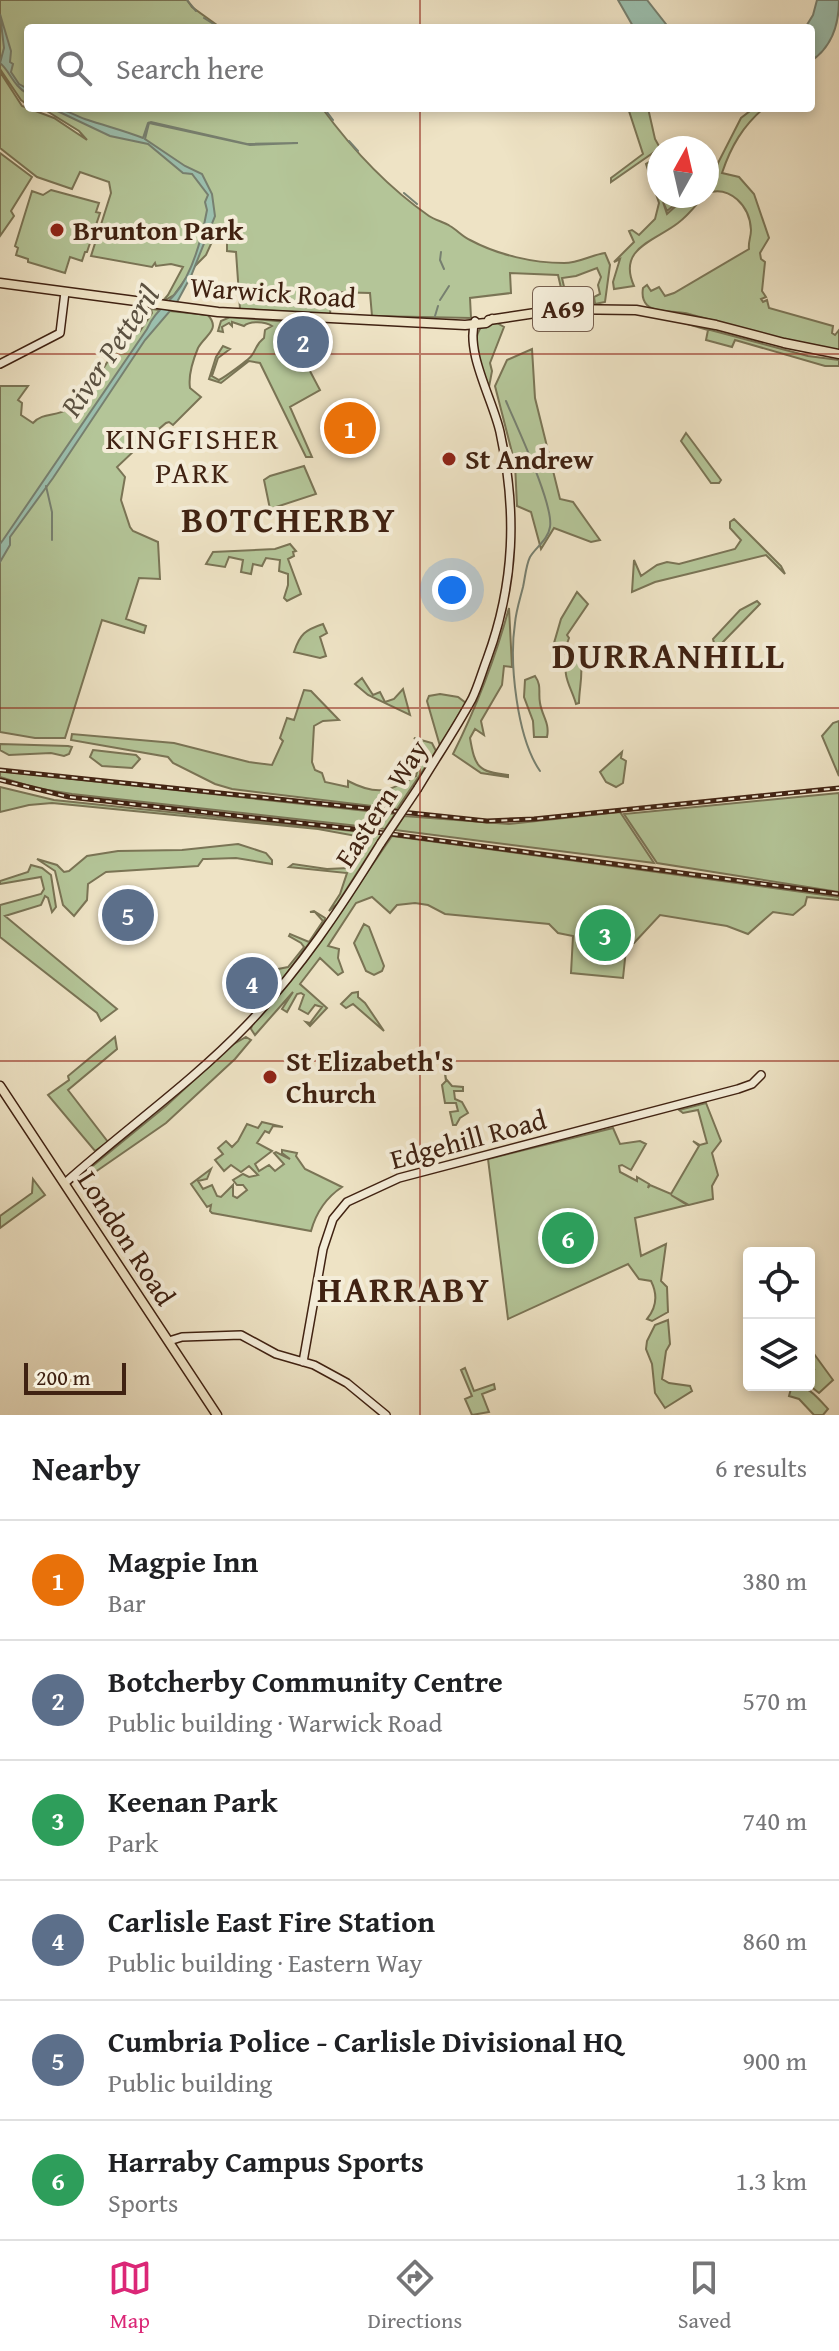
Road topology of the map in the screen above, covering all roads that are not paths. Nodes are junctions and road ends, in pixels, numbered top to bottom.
1 (0, 283) edge
2 (65, 292) junction
3 (473, 324) junction
4 (474, 344) junction
5 (839, 354) edge
6 (0, 364) edge
7 (761, 1075) dead end
8 (0, 1086) edge
9 (84, 1165) junction
10 (65, 1183) junction
11 (76, 1200) junction
12 (169, 1341) junction
13 (303, 1362) junction
14 (217, 1415) edge
15 (386, 1415) edge

1 - 2 main road, Warwick Road / A69
2 - 3 main road, Warwick Road / A69
2 - 6 street
3 - 4 street, Eastern Way
3 - 4 street, Eastern Way
3 - 5 main road, Warwick Road / A69
4 - 9 street, Eastern Way, bridge
7 - 13 street, Edgehill Road
8 - 10 main road, London Road
9 - 10 street, Eastern Way
9 - 11 street
10 - 11 main road, London Road
11 - 12 main road, London Road
12 - 13 street
12 - 14 main road, London Road
13 - 15 street

